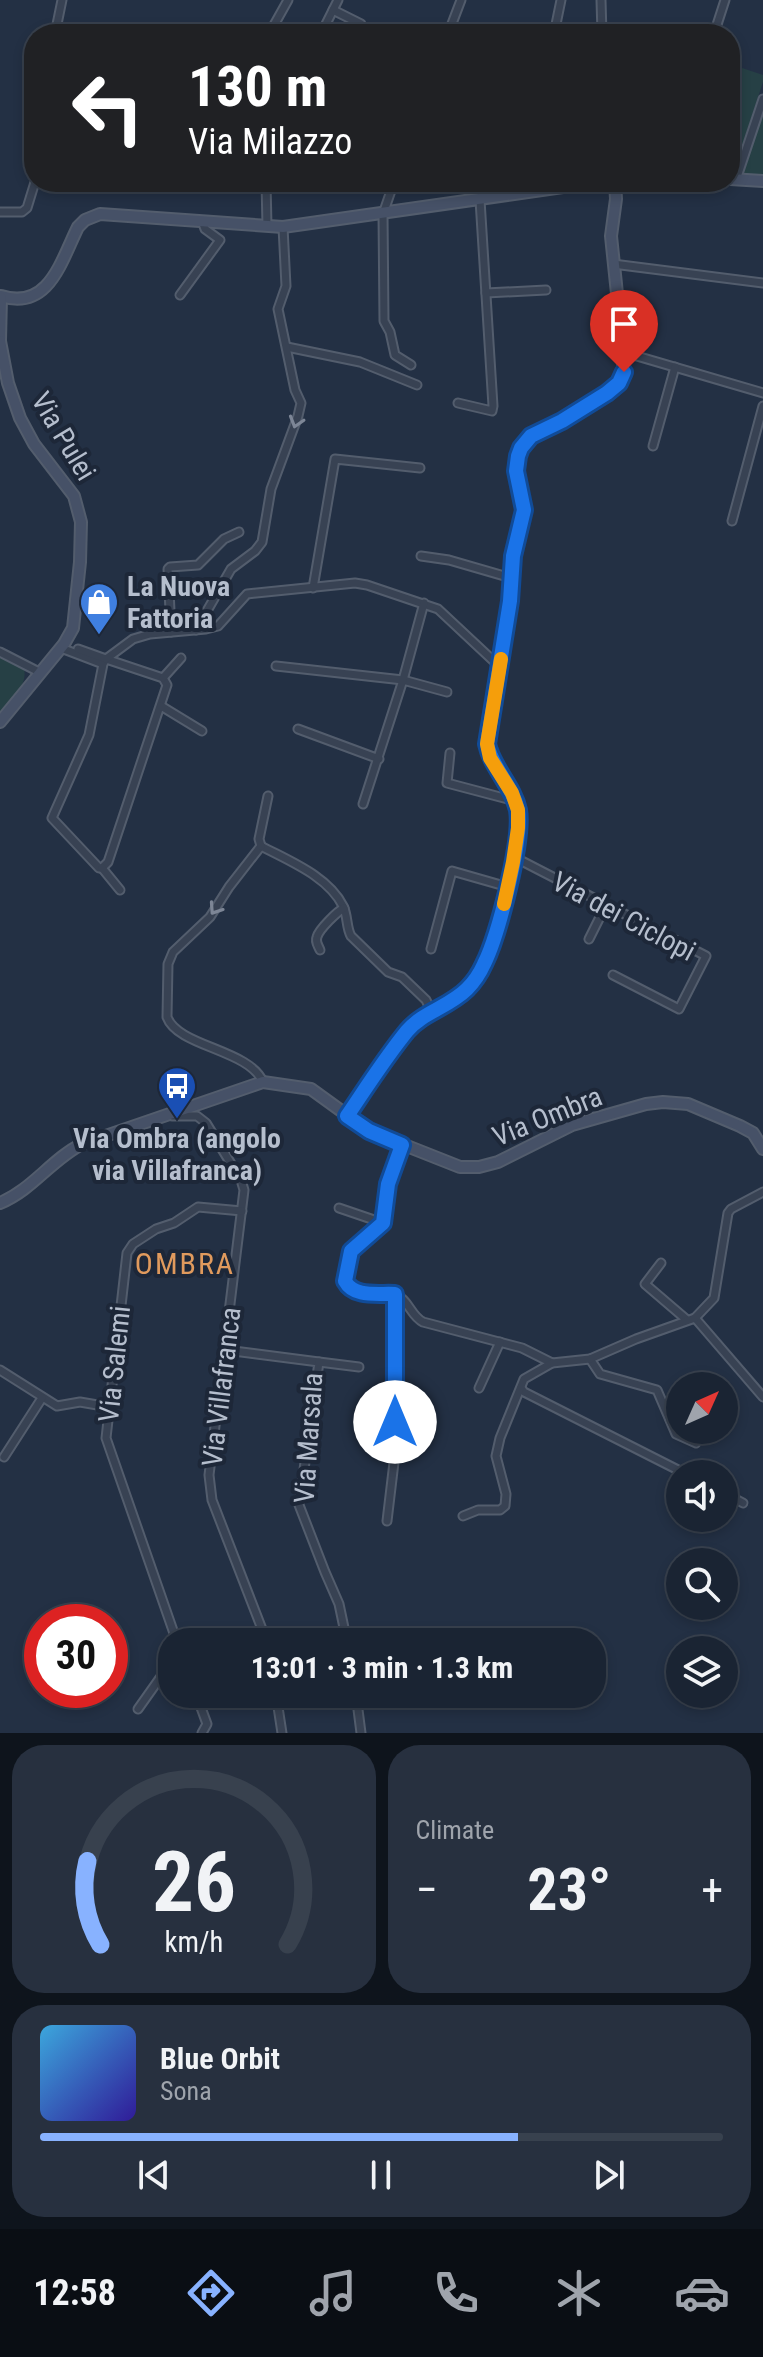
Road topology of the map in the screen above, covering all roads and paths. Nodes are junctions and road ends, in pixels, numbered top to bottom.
1 (62, 0) edge
2 (288, 0) edge
3 (338, 0) edge
4 (461, 0) edge
5 (561, 0) edge
6 (601, 0) edge
7 (725, 0) edge
8 (333, 10) junction
9 (57, 24) edge
10 (275, 24) edge
11 (326, 24) edge
12 (361, 24) dead end
13 (452, 24) edge
14 (556, 24) edge
15 (602, 24) edge
16 (717, 24) edge
17 (763, 99) edge
18 (740, 160) edge
19 (740, 179) edge
20 (763, 181) edge
21 (32, 192) edge
22 (266, 192) edge
23 (391, 192) edge
24 (532, 192) edge
25 (616, 192) edge
26 (519, 194) joint
27 (480, 200) junction
28 (0, 212) edge
29 (383, 214) junction
30 (202, 221) junction
31 (267, 226) junction
32 (283, 227) junction
33 (613, 264) junction
34 (763, 283) edge
35 (546, 290) dead end
36 (486, 293) junction
37 (180, 295) dead end
38 (1, 299) edge
39 (0, 341) edge
40 (287, 347) junction
41 (623, 352) junction
42 (411, 365) dead end
43 (675, 367) junction
44 (417, 385) dead end
45 (763, 393) edge
46 (458, 403) dead end
47 (763, 406) edge
48 (653, 446) dead end
49 (420, 468) dead end
50 (732, 521) dead end
51 (239, 532) dead end
52 (421, 556) dead end
53 (511, 578) junction
54 (313, 588) junction
55 (424, 603) junction
56 (196, 630) junction
57 (171, 632) junction
58 (63, 646) junction
59 (0, 652) edge
60 (181, 658) dead end
61 (104, 662) junction
62 (276, 666) dead end
63 (500, 667) junction
64 (41, 673) junction
65 (163, 678) junction
66 (403, 680) junction
67 (447, 692) dead end
68 (161, 706) junction
69 (0, 722) edge
70 (298, 729) dead end
71 (202, 731) dead end
72 (450, 753) dead end
73 (379, 759) junction
74 (268, 796) dead end
75 (515, 801) junction
76 (363, 804) dead end
77 (52, 818) junction
78 (48, 827) dead end
79 (261, 846) junction
80 (514, 857) junction
81 (102, 868) junction
82 (508, 887) junction
83 (120, 890) dead end
84 (606, 905) junction
85 (344, 908) junction
86 (589, 939) dead end
87 (431, 949) dead end
88 (320, 950) dead end
89 (613, 975) dead end
90 (431, 1011) junction
91 (263, 1082) junction
92 (171, 1113) junction
93 (347, 1116) junction
94 (402, 1145) junction
95 (763, 1149) edge
96 (763, 1192) edge
97 (0, 1203) edge
98 (339, 1208) dead end
99 (242, 1211) junction
100 (383, 1223) junction
101 (661, 1263) dead end
102 (395, 1294) junction
103 (691, 1319) junction
104 (500, 1342) junction
105 (226, 1350) junction
106 (590, 1359) junction
107 (319, 1362) junction
108 (552, 1363) junction
109 (359, 1367) dead end
110 (0, 1370) edge
111 (479, 1388) dead end
112 (521, 1388) junction
113 (763, 1397) edge
114 (42, 1398) junction
115 (109, 1407) junction
116 (666, 1411) edge
117 (4, 1457) dead end
118 (666, 1464) edge
119 (738, 1500) edge
120 (743, 1503) dead end
121 (463, 1516) dead end
122 (387, 1521) dead end
123 (172, 1628) edge
124 (262, 1628) edge
125 (344, 1628) edge
126 (158, 1681) edge
127 (201, 1708) edge
128 (278, 1708) edge
129 (358, 1708) edge
130 (138, 1709) dead end
131 (202, 1733) edge
132 (282, 1733) edge
133 (361, 1733) edge

1 - 9 street
2 - 10 street
3 - 8 street
4 - 13 street
5 - 14 street
6 - 15 street
7 - 16 street
8 - 11 street
8 - 12 street
17 - 18 street
19 - 20 street
21 - 28 street
22 - 31 street
23 - 29 street
24 - 26 street
25 - 33 street
26 - 27 street
27 - 29 street
27 - 36 street
29 - 32 street
29 - 42 street
30 - 31 street
30 - 37 street
30 - 38 street
31 - 32 street
32 - 40 street
33 - 34 street
33 - 41 street
35 - 36 street
36 - 46 street
38 - 39 street, Via Pulei
39 - 58 street, Via Pulei
40 - 44 street
40 -> 56 street
41 - 43 street
41 - 53 street
43 - 45 street
43 - 48 street
47 - 50 street
49 - 54 street
51 - 57 street
52 - 53 street
53 - 63 street
54 - 55 street
54 - 56 street
55 - 63 street
55 - 66 street
56 - 57 street
57 - 61 street
58 - 61 street
58 - 64 street, Via Pulei
59 - 64 street
60 - 65 street
61 - 65 street
61 - 77 street
62 - 66 street
63 - 75 street
64 - 69 street, Via Pulei
65 - 68 street
66 - 67 street
66 - 73 street
68 - 71 street
68 - 81 street
70 - 73 street
72 - 75 street
73 - 76 street
74 - 79 street
75 - 80 street
77 - 78 street
77 - 81 street
79 - 85 street
79 -> 91 street
80 - 82 street
80 - 84 street, Via dei Ciclopi
81 - 83 street
82 - 87 street
82 - 90 street
84 - 86 street
84 - 89 street, Via dei Ciclopi
85 - 88 street
85 - 90 street
90 - 93 street
91 - 92 street, Via Ombra
91 - 93 street, Via Ombra
92 - 97 street, Via Ombra
92 - 99 street, Via Villafranca
93 - 94 street, Via Ombra
94 - 95 street, Via Ombra
94 - 100 street
96 - 103 street
98 - 100 street
99 - 105 street, Via Villafranca
99 - 115 street, Via Salemi
100 - 102 street
101 - 103 street
102 - 104 street
102 - 122 street
103 - 106 street
103 - 113 street
104 - 108 street
104 - 111 street
105 - 107 street, Via Marsala
105 - 124 street, Via Villafranca
106 - 108 street
106 - 116 street
107 - 109 street
107 - 125 street, Via Marsala
108 - 112 street
110 - 114 street
112 - 118 street
112 - 121 street
114 - 115 street
114 - 117 street
115 - 123 street, Via Salemi
119 - 120 street
126 - 130 street
127 - 131 street
128 - 132 street
129 - 133 street

